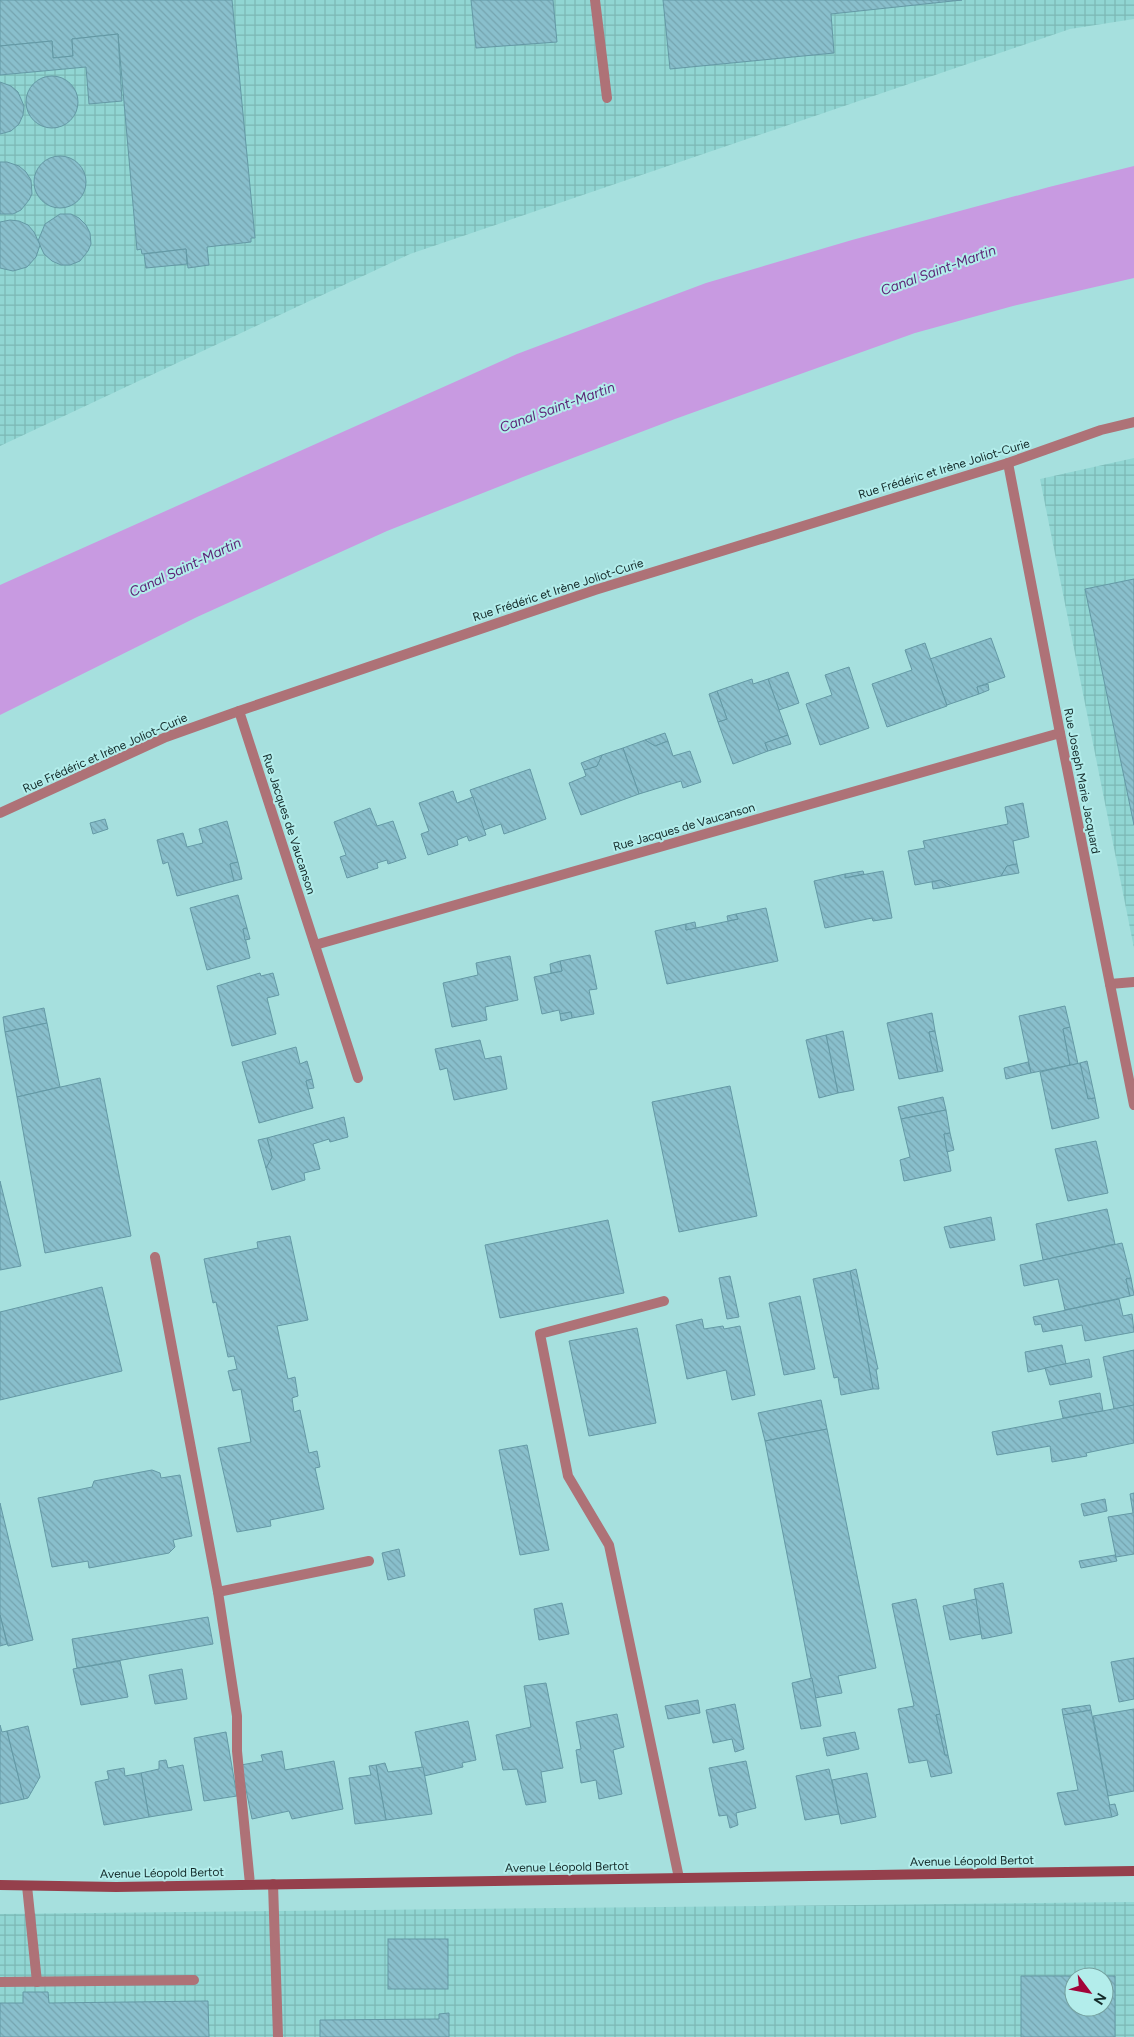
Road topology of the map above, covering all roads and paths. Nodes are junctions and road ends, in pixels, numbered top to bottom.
1 (595, 0) edge
2 (607, 98) dead end
3 (1134, 422) edge
4 (1008, 463) junction
5 (239, 710) junction
6 (1060, 733) junction
7 (0, 813) edge
8 (315, 945) junction
9 (1134, 982) edge
10 (1110, 984) junction
11 (358, 1078) dead end
12 (1134, 1105) edge
13 (155, 1257) dead end
14 (664, 1301) dead end
15 (370, 1561) dead end
16 (218, 1592) junction
17 (1134, 1871) edge
18 (679, 1878) junction
19 (250, 1884) junction
20 (273, 1884) junction
21 (0, 1885) edge
22 (27, 1886) junction
23 (194, 1980) dead end
24 (0, 1982) edge
25 (38, 1982) junction
26 (278, 2037) edge

1 - 2 street
3 - 4 street, Rue Frédéric et Irène Joliot-Curie
4 - 5 street, Rue Frédéric et Irène Joliot-Curie
4 - 6 street, Rue Joseph Marie Jacquard
5 - 7 street, Rue Frédéric et Irène Joliot-Curie
5 - 8 street, Rue Jacques de Vaucanson
6 - 8 street, Rue Jacques de Vaucanson
6 - 10 street, Rue Joseph Marie Jacquard
8 - 11 street, Rue Jacques de Vaucanson
9 - 10 street
10 - 12 street, Rue Joseph Marie Jacquard
13 - 16 street
14 - 18 street
15 - 16 street
16 - 19 street
17 - 18 street, Avenue Léopold Bertot
18 - 20 street, Avenue Léopold Bertot
19 - 20 street, Avenue Léopold Bertot
19 - 22 street, Avenue Léopold Bertot
20 - 26 street
21 - 22 street, Avenue Léopold Bertot
22 - 25 street
23 - 25 street
24 - 25 street

